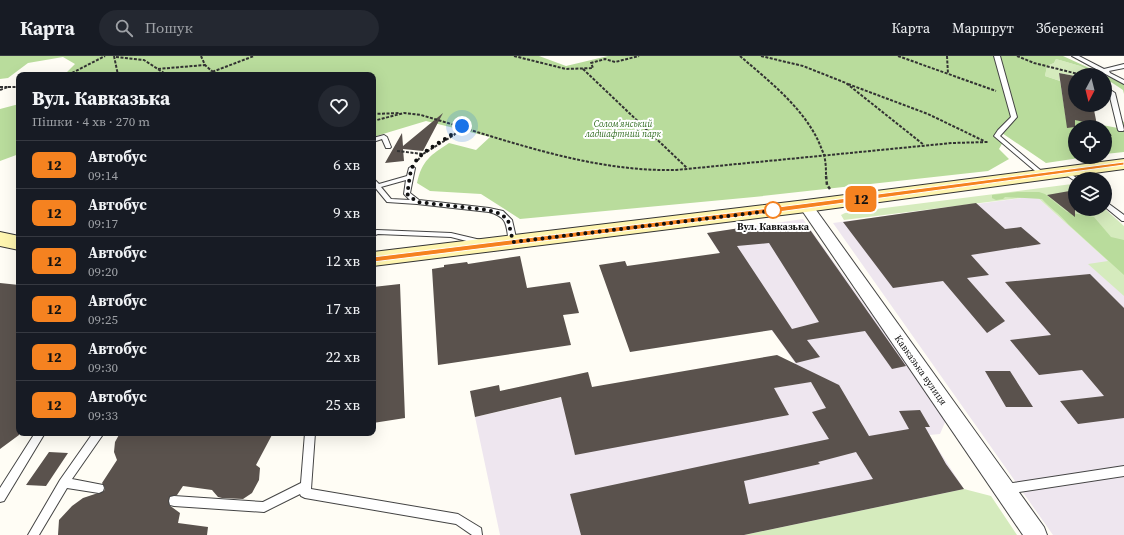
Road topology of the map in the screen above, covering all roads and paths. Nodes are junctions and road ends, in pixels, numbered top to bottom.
1 (105, 56) edge
2 (201, 56) edge
3 (254, 56) edge
4 (514, 56) edge
5 (639, 56) edge
6 (740, 56) edge
7 (761, 56) edge
8 (898, 56) edge
9 (947, 56) edge
10 (997, 56) edge
11 (1017, 56) edge
12 (1075, 56) edge
13 (115, 57) edge
14 (205, 65) junction
15 (1124, 66) edge
16 (1098, 68) edge
17 (1112, 68) edge
18 (158, 69) junction
19 (583, 69) junction
20 (74, 72) edge
21 (118, 72) edge
22 (162, 72) edge
23 (213, 72) joint
24 (1068, 72) edge
25 (948, 74) junction
26 (1112, 75) edge
27 (1124, 82) edge
28 (846, 83) junction
29 (16, 87) edge
30 (0, 89) edge
31 (1112, 93) dead end
32 (1008, 95) junction
33 (404, 113) junction
34 (376, 114) edge
35 (1117, 115) junction
36 (1124, 119) edge
37 (376, 120) edge
38 (462, 126) junction
39 (1121, 130) dead end
40 (376, 139) edge
41 (985, 142) junction
42 (1003, 142) junction
43 (924, 145) junction
44 (388, 146) joint
45 (423, 154) junction
46 (824, 154) junction
47 (1124, 164) edge
48 (412, 168) joint
49 (687, 168) junction
50 (1088, 172) edge
51 (1042, 175) junction
52 (1068, 176) edge
53 (410, 177) junction
54 (376, 184) edge
55 (376, 185) edge
56 (831, 190) dead end
57 (417, 202) junction
58 (806, 206) junction
59 (1112, 209) edge
60 (1124, 219) edge
61 (376, 232) edge
62 (0, 239) edge
63 (16, 242) edge
64 (513, 242) junction
65 (490, 245) junction
66 (376, 259) edge
67 (38, 436) edge
68 (97, 436) edge
69 (310, 436) edge
70 (1124, 471) edge
71 (11, 479) junction
72 (0, 480) edge
73 (64, 483) junction
74 (306, 486) junction
75 (99, 488) dead end
76 (1004, 489) junction
77 (0, 497) edge
78 (174, 501) dead end
79 (33, 535) edge
80 (477, 535) edge
81 (1036, 535) edge

1 - 20 path
2 - 14 path
3 - 23 path
4 - 19 path
5 - 19 path
6 - 46 path
7 - 28 path
8 - 25 path
9 - 25 path
10 - 32 lane
11 - 24 path
12 - 16 lane
13 - 18 path
13 - 21 path
14 - 18 path
14 - 23 path
15 - 17 lane
18 - 22 path
19 - 49 path
25 - 32 path
26 - 27 lane
28 - 41 path
28 - 43 path
29 - 30 path
31 - 35 lane
32 - 42 lane
33 - 34 path
33 - 37 path
33 - 38 path
35 - 36 lane
35 - 39 lane
38 - 45 path
38 - 49 path
40 - 44 lane
41 - 42 path
41 - 43 path
42 - 51 lane
43 - 46 path
44 - 45 path
45 - 48 path
46 - 49 path
46 - 56 path
47 - 50 street
48 - 53 lane
51 - 52 street
51 - 58 street
53 - 54 lane
53 - 57 lane
55 - 57 lane
57 - 64 lane
58 - 64 street
58 - 76 street, Кавказька вулиця
59 - 60 lane
61 - 65 lane
62 - 63 street
64 - 65 street
65 - 66 street
67 - 71 lane
68 - 73 lane
69 - 74 lane
70 - 76 lane
71 - 72 lane
71 - 77 lane
73 - 75 lane
73 - 79 lane
74 - 78 lane
74 - 80 lane
76 - 81 street, Кавказька вулиця

